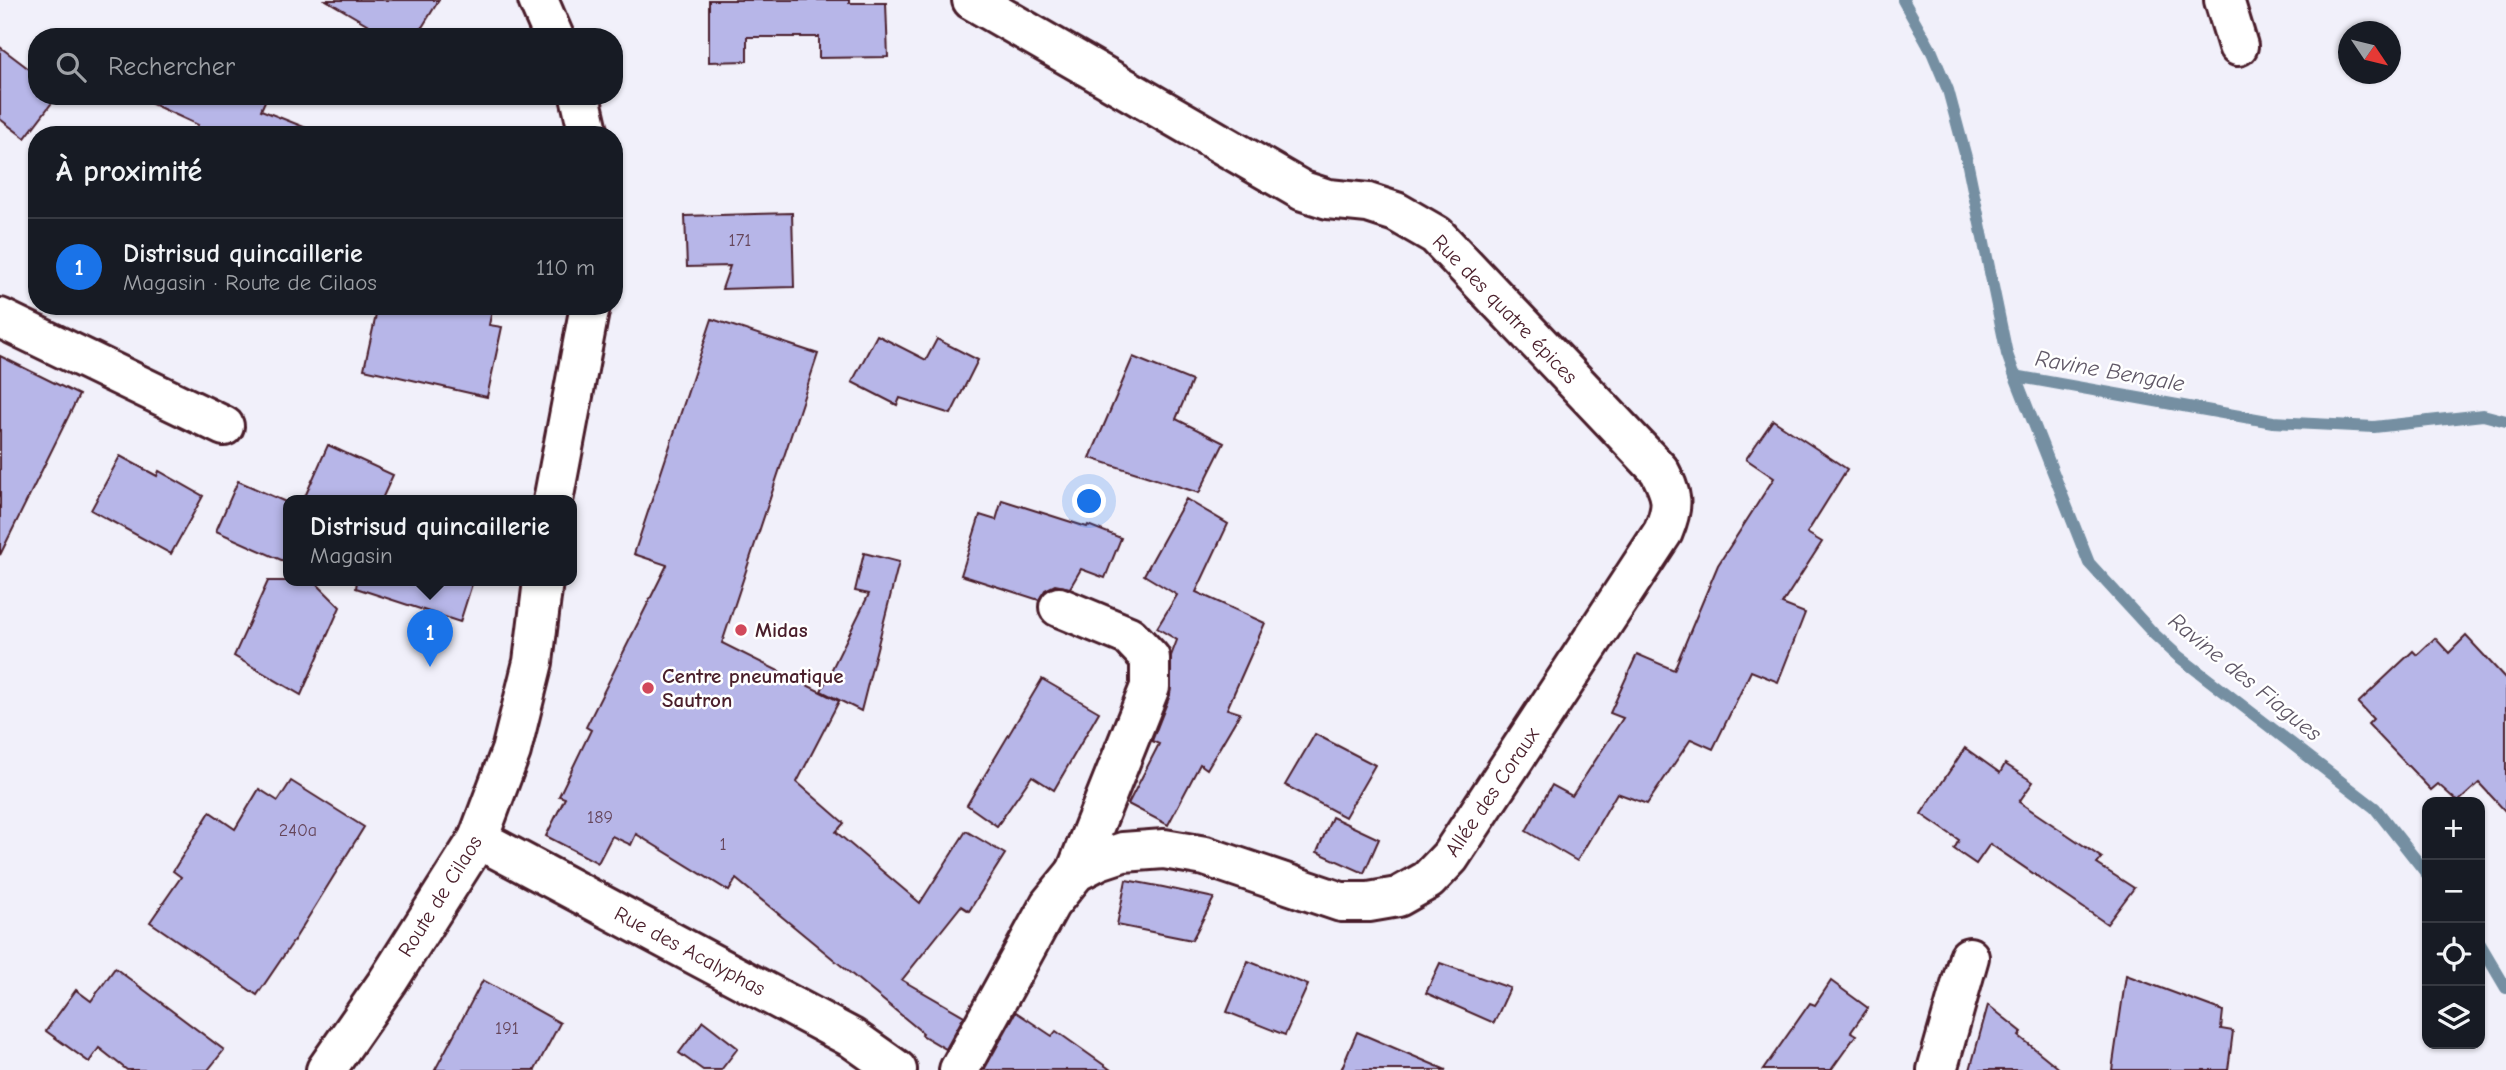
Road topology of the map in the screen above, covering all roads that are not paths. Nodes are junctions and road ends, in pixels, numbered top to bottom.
1 (538, 0) edge
2 (972, 0) edge
3 (2224, 0) edge
4 (550, 28) edge
5 (2238, 46) dead end
6 (582, 105) edge
7 (587, 126) edge
8 (588, 315) edge
9 (0, 318) edge
10 (224, 426) dead end
11 (554, 495) edge
12 (1663, 532) joint
13 (542, 586) edge
14 (1059, 607) dead end
15 (478, 839) junction
16 (1076, 872) junction
17 (1969, 957) dead end
18 (326, 1070) edge
19 (897, 1070) edge
20 (959, 1070) edge
21 (1937, 1070) edge

1 - 4 street
2 - 12 street, Rue des quatre épices
3 - 5 street
6 - 7 street
8 - 11 street
9 - 10 street
12 - 16 street, Allée des Coraux
13 - 15 street, Route de Cilaos
14 - 16 street, Allée des Coraux
15 - 18 street, Route de Cilaos
15 - 19 street, Rue des Acalyphas
16 - 20 street, Allée des Coraux
17 - 21 street

